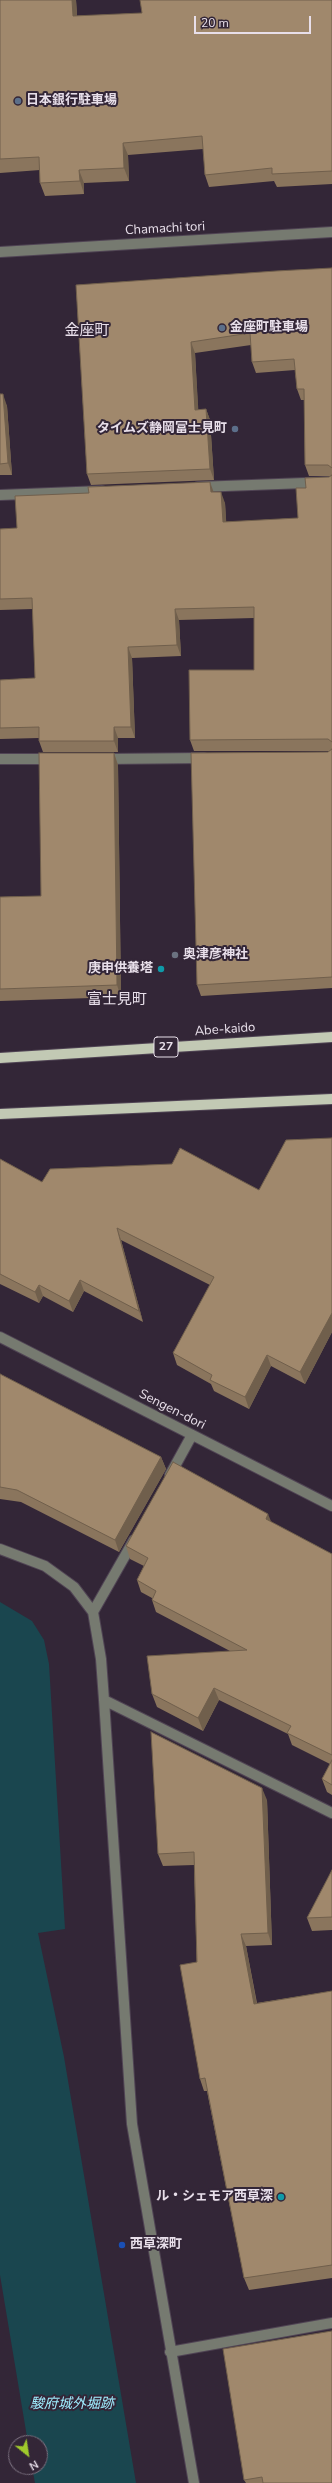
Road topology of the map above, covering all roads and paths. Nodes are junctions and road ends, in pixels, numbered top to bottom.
1 (332, 232) edge
2 (0, 252) edge
3 (332, 482) edge
4 (190, 487) edge
5 (111, 491) edge
6 (0, 495) edge
7 (213, 758) edge
8 (0, 759) edge
9 (63, 759) edge
10 (95, 759) edge
11 (332, 1037) edge
12 (0, 1058) edge
13 (332, 1098) edge
14 (0, 1114) edge
15 (0, 1337) edge
16 (192, 1435) junction
17 (165, 1482) edge
18 (332, 1506) edge
19 (139, 1530) edge
20 (0, 1549) edge
21 (93, 1612) junction
22 (104, 1700) junction
23 (332, 1813) edge
24 (332, 2323) edge
25 (170, 2352) junction
26 (194, 2483) edge

1 - 2 street, Chamachi tori
3 - 4 street
5 - 6 street
7 - 10 street
8 - 9 street
11 - 12 main road, Abe-kaido / 27
13 - 14 main road
15 - 16 street, Sengen-dori
16 - 17 street
16 - 18 street, Sengen-dori
19 - 21 street
20 - 21 street
21 - 22 street
22 - 23 street
22 - 25 street
24 - 25 street
25 - 26 street

